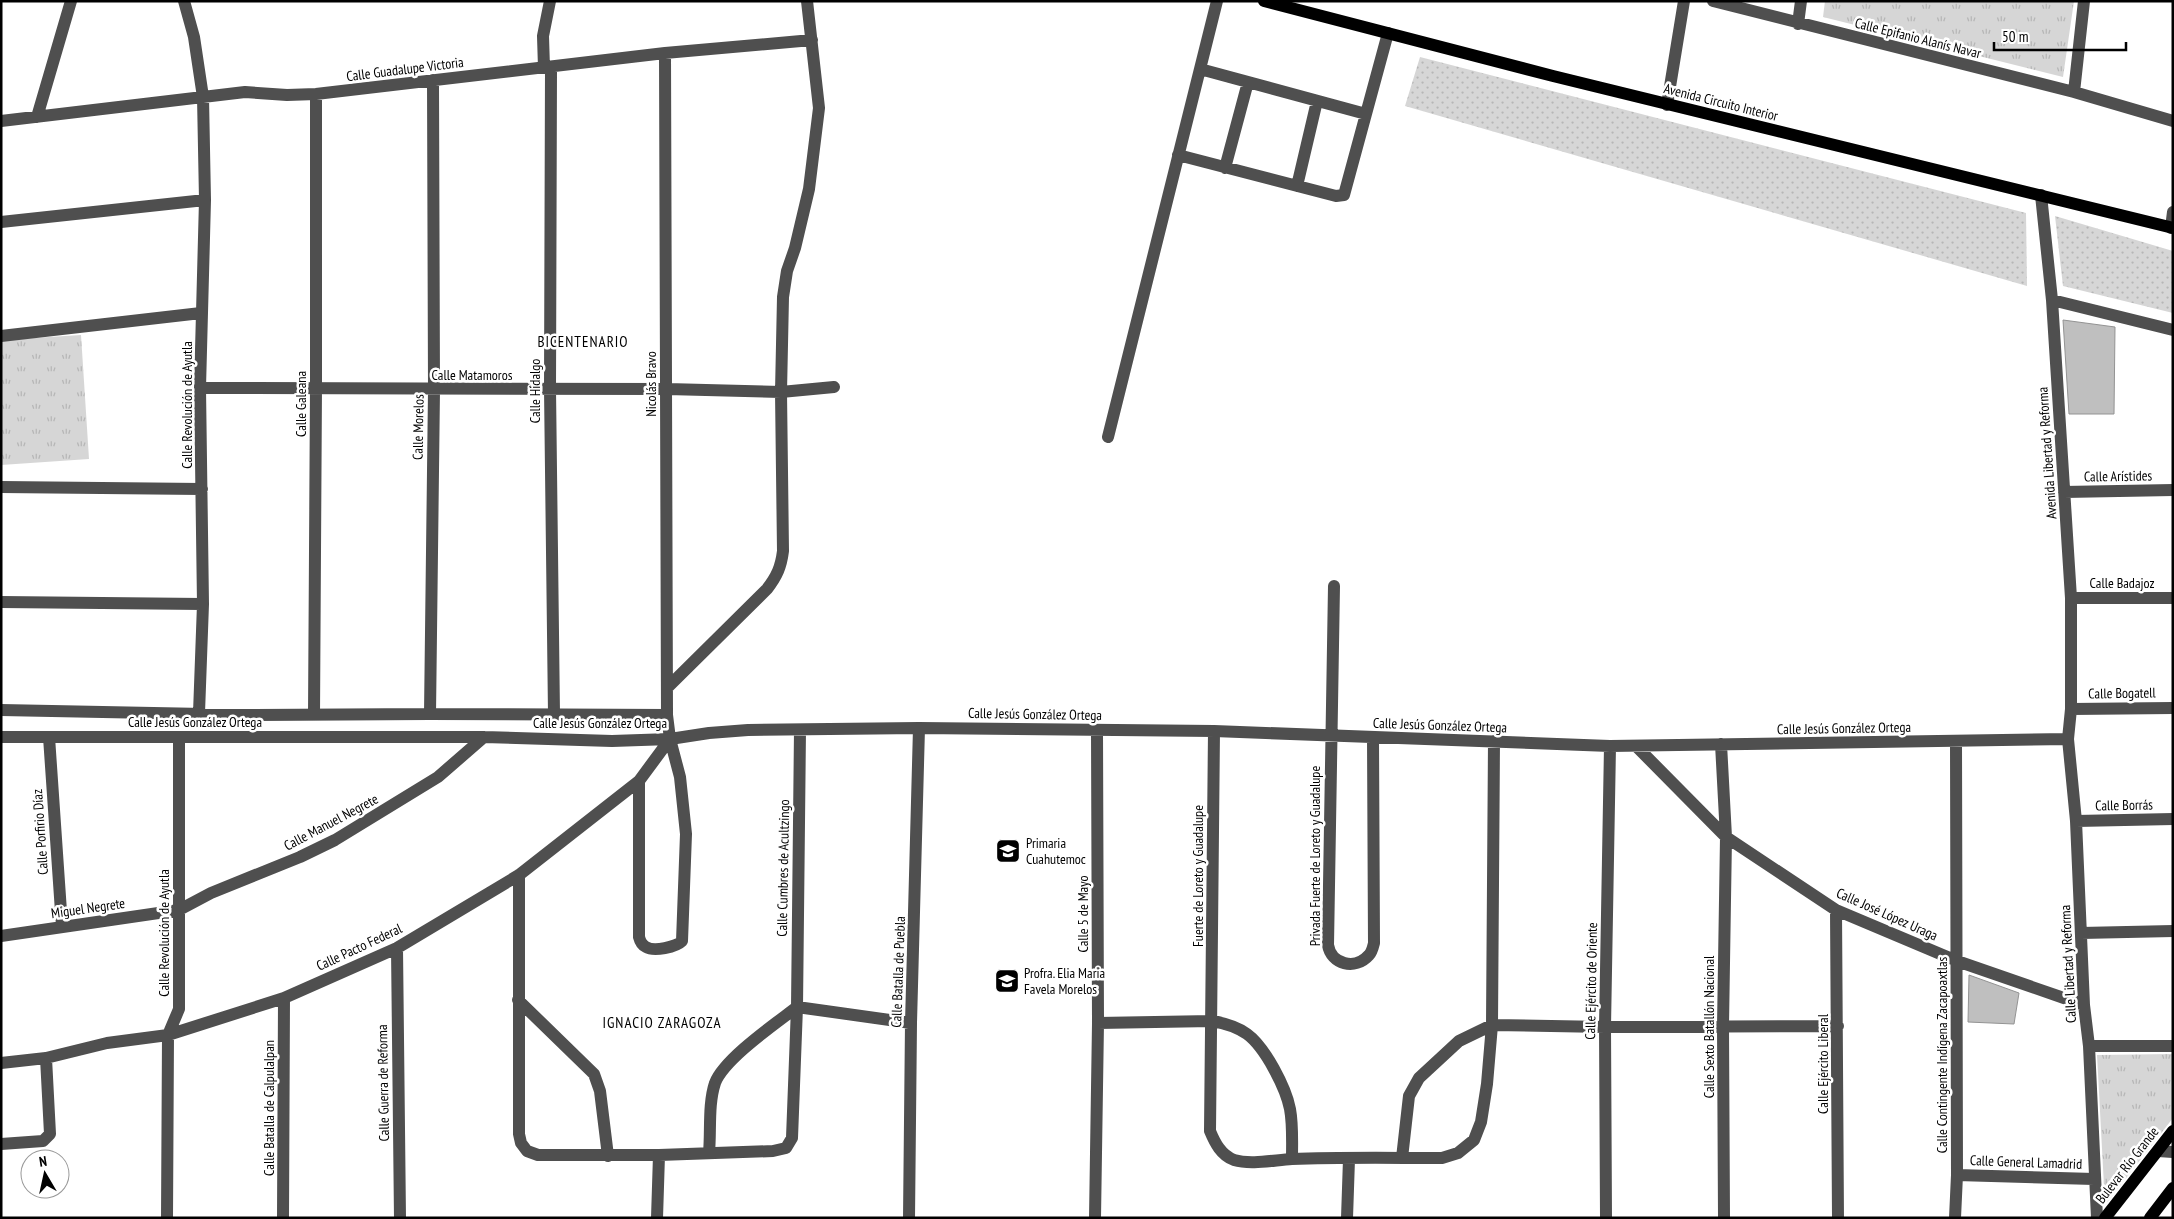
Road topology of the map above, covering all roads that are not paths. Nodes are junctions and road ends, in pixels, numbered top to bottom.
1 (71, 1) edge
2 (184, 1) edge
3 (550, 1) edge
4 (807, 1) edge
5 (1217, 1) edge
6 (1264, 1) edge
7 (1684, 1) edge
8 (1712, 1) edge
9 (1801, 1) edge
10 (2084, 1) edge
11 (1286, 4) edge
12 (1798, 24) junction
13 (1388, 33) junction
14 (812, 40) junction
15 (665, 53) junction
16 (547, 68) junction
17 (1200, 69) junction
18 (433, 80) junction
19 (1248, 82) junction
20 (2074, 92) junction
21 (316, 94) junction
22 (203, 97) junction
23 (1317, 101) junction
24 (1667, 105) junction
25 (1366, 114) junction
26 (37, 117) junction
27 (1, 121) edge
28 (2173, 121) edge
29 (1178, 155) junction
30 (1225, 168) junction
31 (1296, 186) junction
32 (2041, 195) junction
33 (205, 200) junction
34 (2173, 212) edge
35 (1, 222) edge
36 (2172, 228) edge
37 (2052, 300) junction
38 (201, 313) junction
39 (2173, 330) edge
40 (1, 336) edge
41 (316, 387) junction
42 (834, 387) dead end
43 (200, 388) junction
44 (666, 389) junction
45 (434, 390) junction
46 (550, 390) junction
47 (781, 392) junction
48 (1108, 437) dead end
49 (1, 487) edge
50 (202, 489) junction
51 (2173, 490) edge
52 (2064, 492) junction
53 (1334, 586) dead end
54 (2070, 598) junction
55 (2173, 598) edge
56 (1, 602) edge
57 (203, 604) junction
58 (668, 686) junction
59 (2173, 708) edge
60 (2071, 709) junction
61 (1, 710) edge
62 (199, 713) junction
63 (430, 714) junction
64 (554, 714) junction
65 (314, 715) junction
66 (667, 715) junction
67 (919, 728) junction
68 (800, 730) junction
69 (1097, 730) junction
70 (1214, 731) junction
71 (1332, 735) junction
72 (179, 736) junction
73 (1, 737) edge
74 (49, 737) junction
75 (484, 737) junction
76 (1373, 738) junction
77 (2068, 738) junction
78 (670, 739) junction
79 (1494, 741) junction
80 (1956, 741) junction
81 (1721, 744) junction
82 (1610, 746) junction
83 (1636, 746) junction
84 (639, 781) junction
85 (2173, 819) edge
86 (2076, 821) junction
87 (1726, 837) junction
88 (519, 875) junction
89 (179, 910) junction
90 (1836, 910) junction
91 (62, 926) junction
92 (2173, 931) edge
93 (2081, 933) junction
94 (1, 936) edge
95 (396, 948) junction
96 (1957, 961) junction
97 (284, 998) junction
98 (518, 1000) junction
99 (2084, 1005) junction
100 (797, 1007) junction
101 (1212, 1021) junction
102 (911, 1023) junction
103 (1098, 1023) junction
104 (1492, 1025) junction
105 (1723, 1026) junction
106 (1838, 1026) junction
107 (1606, 1027) junction
108 (168, 1035) junction
109 (2089, 1046) junction
110 (2173, 1046) edge
111 (46, 1058) junction
112 (1, 1063) edge
113 (2173, 1131) edge
114 (1, 1144) edge
115 (2158, 1151) junction
116 (2173, 1152) edge
117 (709, 1153) junction
118 (659, 1155) junction
119 (608, 1156) junction
120 (1402, 1158) junction
121 (1292, 1159) junction
122 (1349, 1159) junction
123 (1957, 1175) junction
124 (2094, 1179) junction
125 (2173, 1188) edge
126 (167, 1218) edge
127 (283, 1218) edge
128 (400, 1218) edge
129 (657, 1218) edge
130 (909, 1218) edge
131 (1095, 1218) edge
132 (1347, 1218) edge
133 (1606, 1218) edge
134 (1724, 1218) edge
135 (1838, 1218) edge
136 (1955, 1218) edge
137 (2097, 1218) edge
138 (2105, 1218) edge
139 (2150, 1218) edge

1 - 26 street
2 - 22 street, Calle Revolución de Ayutla
3 - 16 street, Calle Hidalgo
4 - 14 street
5 - 17 street
6 - 11 main road, Avenida Circuito Interior
7 - 24 street
8 - 12 street, Calle Epifanio Alanís Navar
9 - 12 street
10 - 20 street
11 - 13 main road, Avenida Circuito Interior
12 - 20 street, Calle Epifanio Alanís Navar
13 - 24 main road, Avenida Circuito Interior
13 - 25 street
14 - 15 street, Calle Guadalupe Victoria
14 - 47 street
15 - 16 street, Calle Guadalupe Victoria
15 - 44 street, Nicolás Bravo
16 - 18 street, Calle Guadalupe Victoria
16 - 46 street, Calle Hidalgo
17 - 19 street
17 - 29 street
18 - 21 street, Calle Guadalupe Victoria
18 - 45 street, Calle Morelos
19 - 23 street
19 - 30 street
20 - 28 street, Calle Epifanio Alanís Navar
21 - 22 street, Calle Guadalupe Victoria
21 - 41 street, Calle Galeana
22 - 26 street, Calle Guadalupe Victoria
22 - 33 street, Calle Revolución de Ayutla
23 - 25 street
23 - 31 street
24 - 32 main road, Avenida Circuito Interior
25 - 31 street
26 - 27 street, Calle Guadalupe Victoria
29 - 30 street
29 - 48 street
30 - 31 street
32 - 36 main road, Avenida Circuito Interior
32 - 37 street, Avenida Libertad y Reforma
33 - 35 street
33 - 38 street, Calle Revolución de Ayutla
34 - 36 street
37 - 39 street
37 - 52 street, Avenida Libertad y Reforma
38 - 40 street
38 - 43 street, Calle Revolución de Ayutla
41 - 43 street, Calle Matamoros
41 - 45 street, Calle Matamoros
41 - 65 street, Calle Galeana
42 - 47 street, Calle Matamoros
43 - 50 street, Calle Revolución de Ayutla
44 - 46 street, Calle Matamoros
44 - 47 street, Calle Matamoros
44 - 58 street, Nicolás Bravo
45 - 46 street, Calle Matamoros
45 - 63 street, Calle Morelos
46 - 64 street, Calle Hidalgo
47 - 58 street
49 - 50 street
50 - 57 street, Calle Revolución de Ayutla
51 - 52 street, Calle Arístides
52 - 54 street, Avenida Libertad y Reforma
53 - 71 street, Privada Fuerte de Loreto y Guadalupe
54 - 55 street, Calle Badajoz
54 - 60 street, Avenida Libertad y Reforma
56 - 57 street
57 - 62 street, Calle Revolución de Ayutla
58 - 66 street, Nicolás Bravo
59 - 60 street, Calle Bogatell
60 - 77 street, Calle Libertad y Reforma
61 - 62 street, Calle Jesús González Ortega
62 - 65 street, Calle Jesús González Ortega
63 - 64 street, Calle Jesús González Ortega
63 - 65 street, Calle Jesús González Ortega
64 - 66 street, Calle Jesús González Ortega
66 - 78 street, Nicolás Bravo
67 - 68 street, Calle Jesús González Ortega
67 - 69 street, Calle Jesús González Ortega
67 - 102 street, Calle Batalla de Puebla
68 - 78 street, Calle Jesús González Ortega
68 - 100 street, Calle Cumbres de Acultzingo
69 - 70 street, Calle Jesús González Ortega
69 - 103 street, Calle 5 de Mayo
70 - 71 street, Calle Jesús González Ortega
70 - 101 street, Fuerte de Loreto y Guadalupe
71 - 76 street, Calle Jesús González Ortega
71 - 76 street, Privada Fuerte de Loreto y Guadalupe
72 - 74 street, Calle Jesús González Ortega
72 - 75 street, Calle Jesús González Ortega
72 - 89 street, Calle Revolución de Ayutla
73 - 74 street, Calle Jesús González Ortega
74 - 91 street, Calle Porfirio Díaz
75 - 78 street, Calle Jesús González Ortega
75 - 89 street, Calle Manuel Negrete
76 - 79 street, Calle Jesús González Ortega
77 - 80 street, Calle Jesús González Ortega
77 - 86 street, Calle Libertad y Reforma
78 - 84 street, Calle Pacto Federal
78 - 84 street, Nicolás Bravo
79 - 82 street, Calle Jesús González Ortega
79 - 104 street, Fuerte de Loreto y Guadalupe
80 - 81 street, Calle Jesús González Ortega
80 - 96 street, Calle Contingente Indígena Zacapoaxtlas
81 - 83 street, Calle Jesús González Ortega
81 - 87 street, Calle Sexto Batallón Nacional
82 - 83 street, Calle Jesús González Ortega
82 - 107 street, Calle Ejército de Oriente
83 - 87 street, Calle José López Uraga
84 - 88 street, Calle Pacto Federal
85 - 86 street, Calle Borrás
86 - 93 street, Calle Libertad y Reforma
87 - 90 street, Calle José López Uraga
87 - 105 street, Calle Sexto Batallón Nacional
88 - 95 street, Calle Pacto Federal
88 - 98 street, Calle Cumbres de Acultzingo
89 - 91 street, Miguel Negrete
89 - 108 street, Calle Revolución de Ayutla
90 - 96 street, Calle José López Uraga
90 - 106 street, Calle Ejército Liberal
91 - 94 street, Miguel Negrete
92 - 93 street
93 - 99 street, Calle Libertad y Reforma
95 - 97 street, Calle Pacto Federal
95 - 128 street, Calle Guerra de Reforma
96 - 99 street, Calle José López Uraga
96 - 123 street, Calle Contingente Indígena Zacapoaxtlas
97 - 108 street, Calle Pacto Federal
97 - 127 street, Calle Batalla de Calpulalpan
98 - 119 street
98 - 119 street, Calle Cumbres de Acultzingo
99 - 109 street, Calle Libertad y Reforma
100 - 102 street
100 - 117 street
100 - 117 street, Calle Cumbres de Acultzingo
101 - 103 street
101 - 121 street
101 - 121 street, Fuerte de Loreto y Guadalupe
102 - 130 street, Calle Batalla de Puebla
103 - 131 street, Calle 5 de Mayo
104 - 107 street
104 - 120 street
104 - 120 street, Fuerte de Loreto y Guadalupe
105 - 106 street
105 - 107 street
105 - 134 street, Calle Sexto Batallón Nacional
106 - 135 street, Calle Ejército Liberal
107 - 133 street, Calle Ejército de Oriente
108 - 111 street, Calle Pacto Federal
108 - 126 street, Calle Revolución de Ayutla
109 - 110 street
109 - 124 street, Calle Libertad y Reforma
111 - 112 street, Calle Pacto Federal
111 - 114 street
113 - 115 main road, Bulevar Río Grande
115 - 116 street
115 - 138 main road, Bulevar Río Grande
117 - 118 street, Calle Cumbres de Acultzingo
118 - 119 street, Calle Cumbres de Acultzingo
118 - 129 street
120 - 122 street, Fuerte de Loreto y Guadalupe
121 - 122 street, Fuerte de Loreto y Guadalupe
122 - 132 street
123 - 124 street, Calle General Lamadrid
123 - 136 street, Calle Contingente Indígena Zacapoaxtlas
124 - 137 street, Calle Libertad y Reforma
125 - 139 main road

